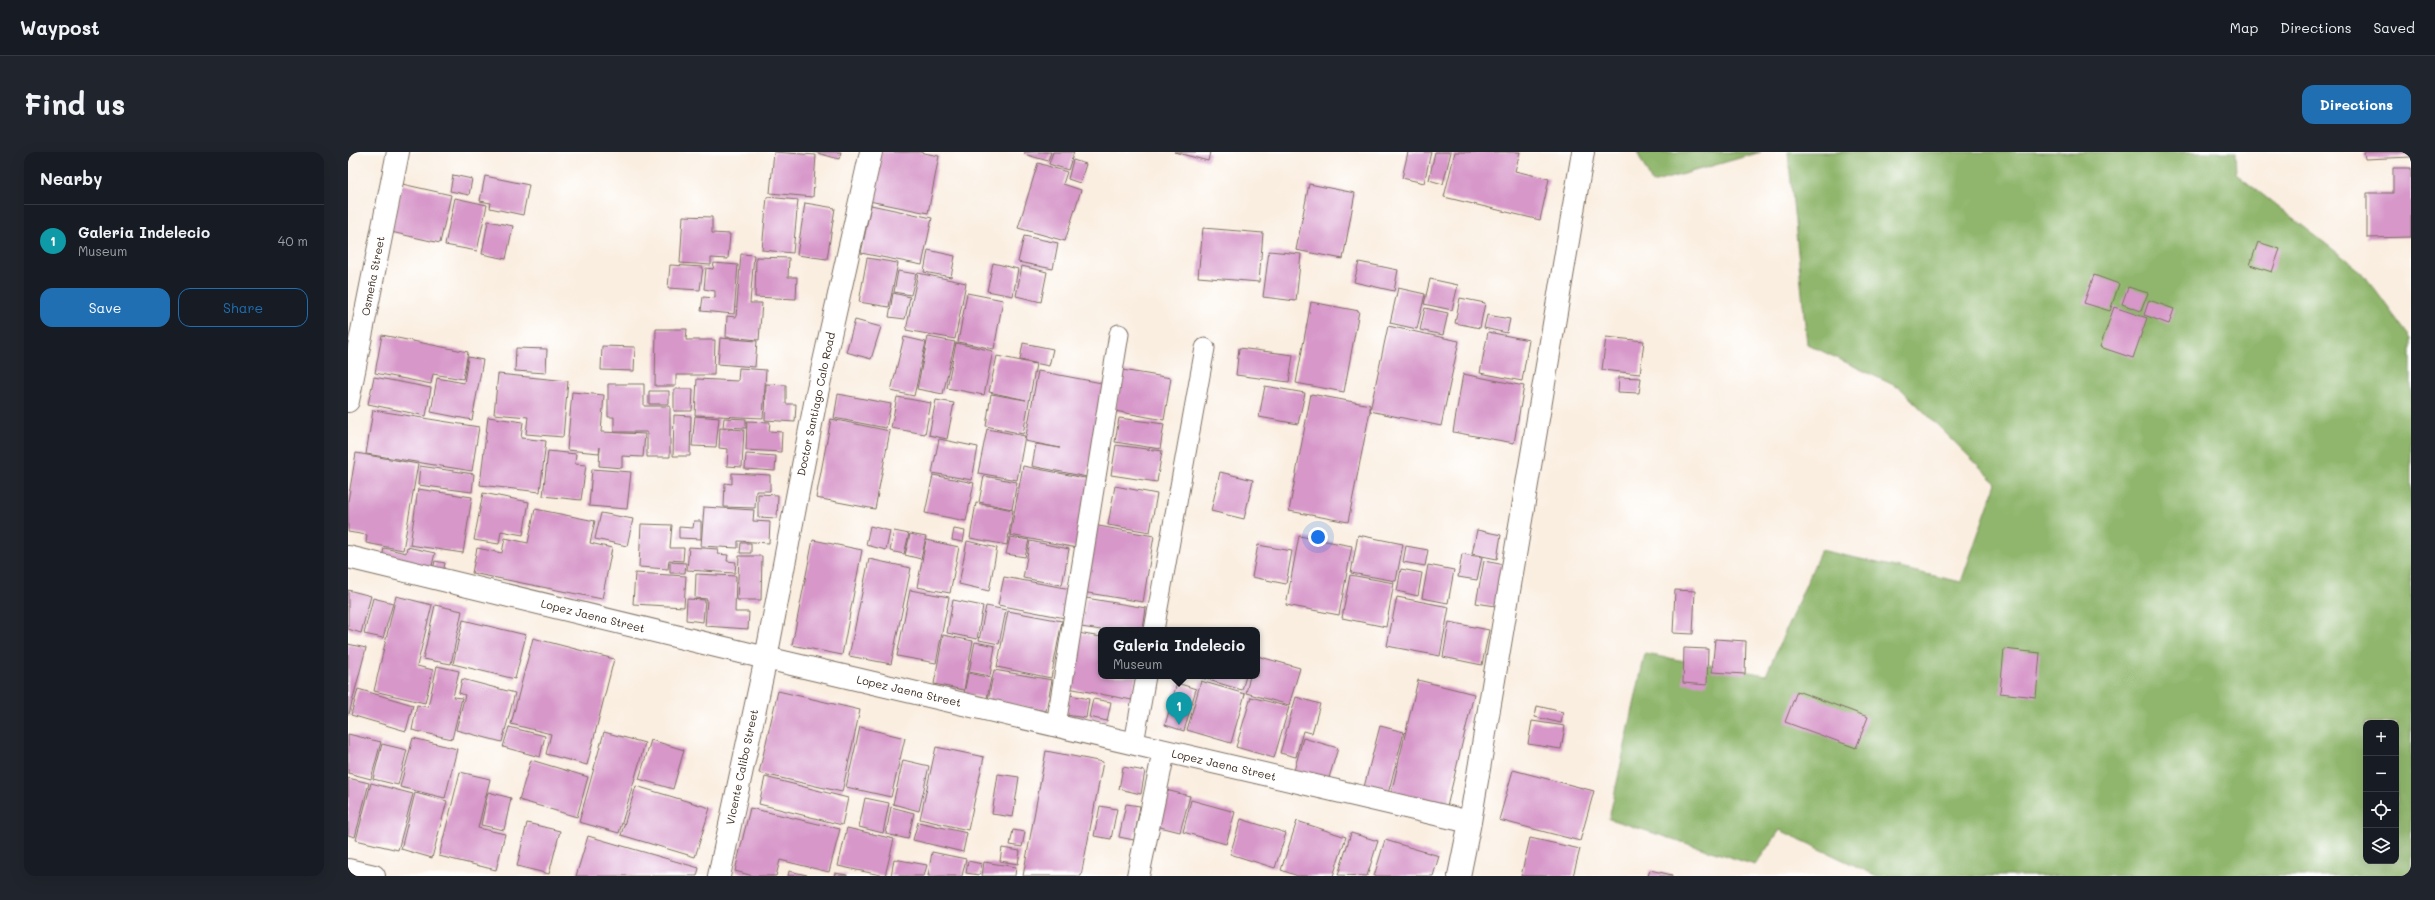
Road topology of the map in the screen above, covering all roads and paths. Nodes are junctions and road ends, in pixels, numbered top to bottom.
1 (398, 152) edge
2 (871, 152) edge
3 (1583, 152) edge
4 (1119, 334) dead end
5 (1205, 348) dead end
6 (348, 401) edge
7 (348, 557) edge
8 (1155, 627) edge
9 (766, 658) junction
10 (1145, 679) edge
11 (1056, 726) junction
12 (1134, 743) junction
13 (1164, 751) junction
14 (1470, 822) junction
15 (348, 870) edge
16 (374, 876) edge
17 (719, 876) edge
18 (1138, 876) edge
19 (1459, 876) edge

1 - 6 street, Osmeña Street
2 - 9 street, Doctor Santiago Calo Road
3 - 14 street
4 - 11 lane
5 - 8 lane
7 - 9 street, Lopez Jaena Street
9 - 11 street, Lopez Jaena Street
9 - 17 street, Vicente Calibo Street
10 - 12 lane
11 - 12 street, Lopez Jaena Street
12 - 13 street, Lopez Jaena Street
13 - 14 street, Lopez Jaena Street
13 - 18 street
14 - 19 street
15 - 16 street

